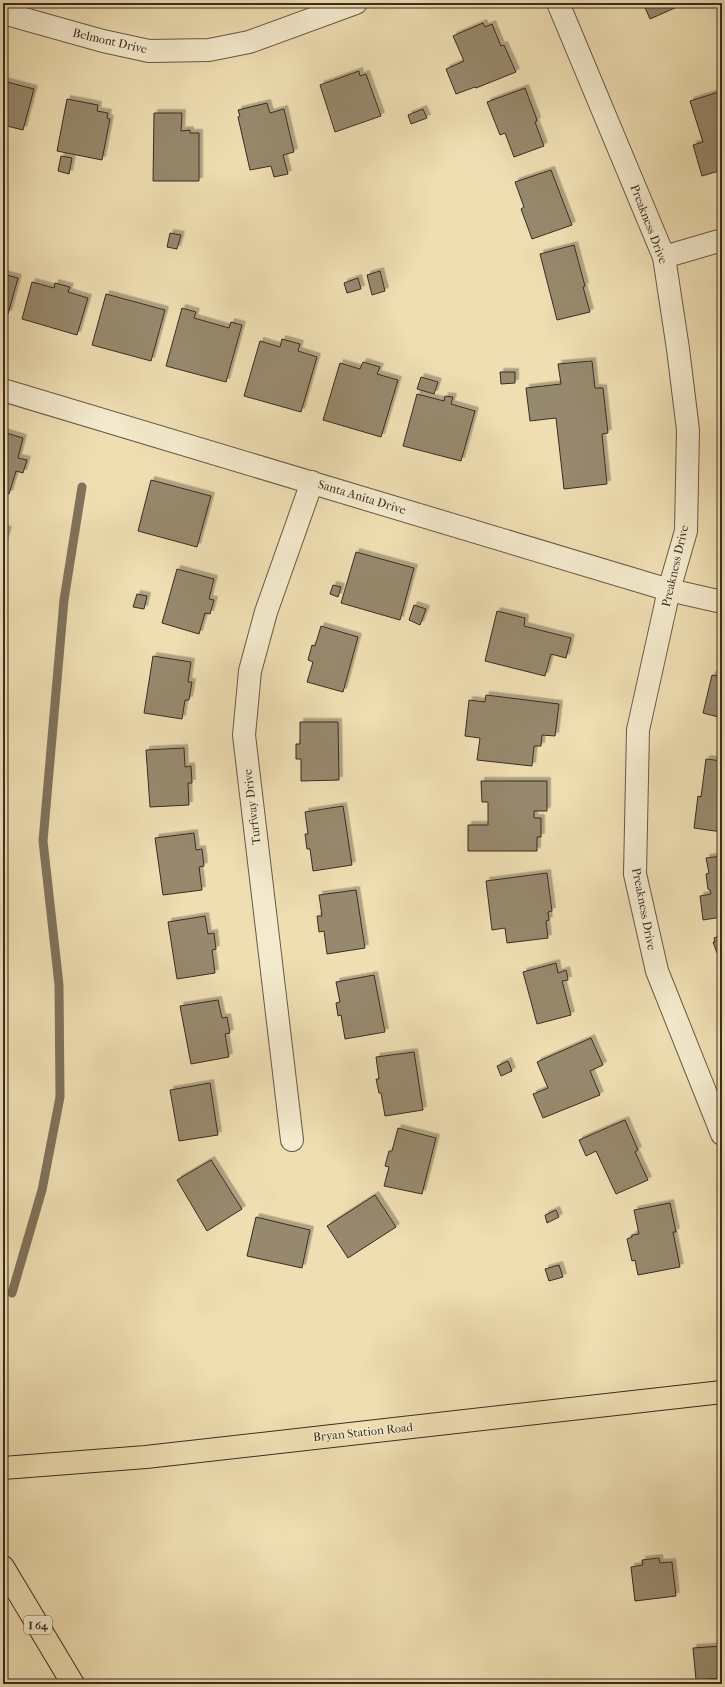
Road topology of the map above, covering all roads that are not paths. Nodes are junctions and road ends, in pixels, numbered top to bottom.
1 (356, 3) edge
2 (558, 3) edge
3 (3, 13) edge
4 (722, 240) edge
5 (664, 257) junction
6 (3, 390) edge
7 (312, 482) junction
8 (669, 590) junction
9 (722, 602) edge
10 (722, 1134) edge
11 (292, 1140) dead end
12 (722, 1392) edge
13 (3, 1468) edge
14 (3, 1567) edge
15 (73, 1684) edge

1 - 3 street, Belmont Drive
2 - 5 street, Preakness Drive
4 - 5 street
5 - 8 street, Preakness Drive
6 - 7 street, Santa Anita Drive
7 - 8 street, Santa Anita Drive
7 - 11 street, Turfway Drive
8 - 9 street, Santa Anita Drive
8 - 10 street, Preakness Drive
12 - 13 main road, Bryan Station Road
14 - 15 main road, I 64

